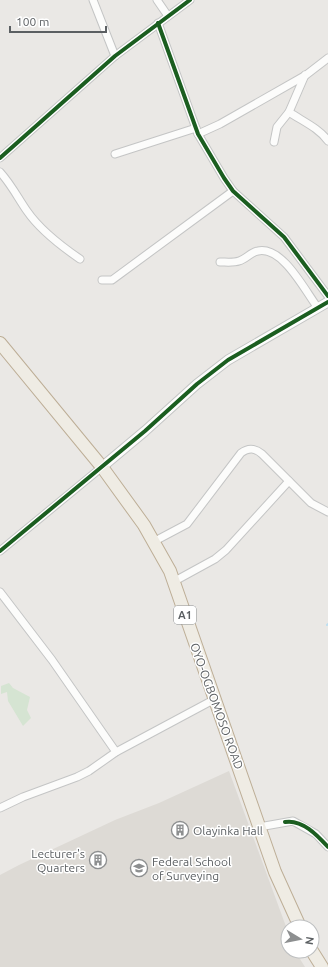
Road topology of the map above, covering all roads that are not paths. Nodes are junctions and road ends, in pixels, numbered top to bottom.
1 (94, 0) edge
2 (158, 0) edge
3 (190, 0) edge
4 (168, 16) junction
5 (158, 23) junction
6 (115, 56) junction
7 (328, 58) edge
8 (306, 75) junction
9 (289, 112) junction
10 (197, 131) junction
11 (327, 136) edge
12 (274, 142) dead end
13 (115, 154) dead end
14 (0, 158) edge
15 (0, 172) edge
16 (233, 191) junction
17 (80, 259) dead end
18 (220, 262) dead end
19 (102, 280) dead end
20 (328, 296) edge
21 (328, 302) edge
22 (318, 308) junction
23 (0, 342) edge
24 (102, 467) junction
25 (289, 482) junction
26 (328, 512) edge
27 (153, 542) junction
28 (0, 551) edge
29 (174, 582) junction
30 (0, 592) edge
31 (215, 699) junction
32 (116, 752) junction
33 (0, 808) edge
34 (259, 827) junction
35 (328, 848) edge
36 (297, 919) edge

1 - 6 street
2 - 4 street
3 - 4 street
4 - 5 street
5 - 6 street
5 - 10 street
6 - 14 street
7 - 8 street
8 - 9 street
8 - 10 street
9 - 11 street
9 - 12 street
10 - 13 street
10 - 16 street
15 - 17 street
16 - 19 street
16 - 20 street
18 - 22 street
21 - 22 street
22 - 24 street
23 - 24 highway, OYO-OGBOMOSO ROAD / A1
24 - 27 highway, OYO-OGBOMOSO ROAD / A1
24 - 28 street
25 - 26 street
25 - 27 street
25 - 29 street
27 - 29 highway, OYO-OGBOMOSO ROAD / A1
29 - 31 highway, OYO-OGBOMOSO ROAD / A1
30 - 32 street
31 - 32 street
31 - 34 highway, OYO-OGBOMOSO ROAD / A1
32 - 33 street
34 - 35 street
34 - 36 highway, OYO-OGBOMOSO ROAD / A1

